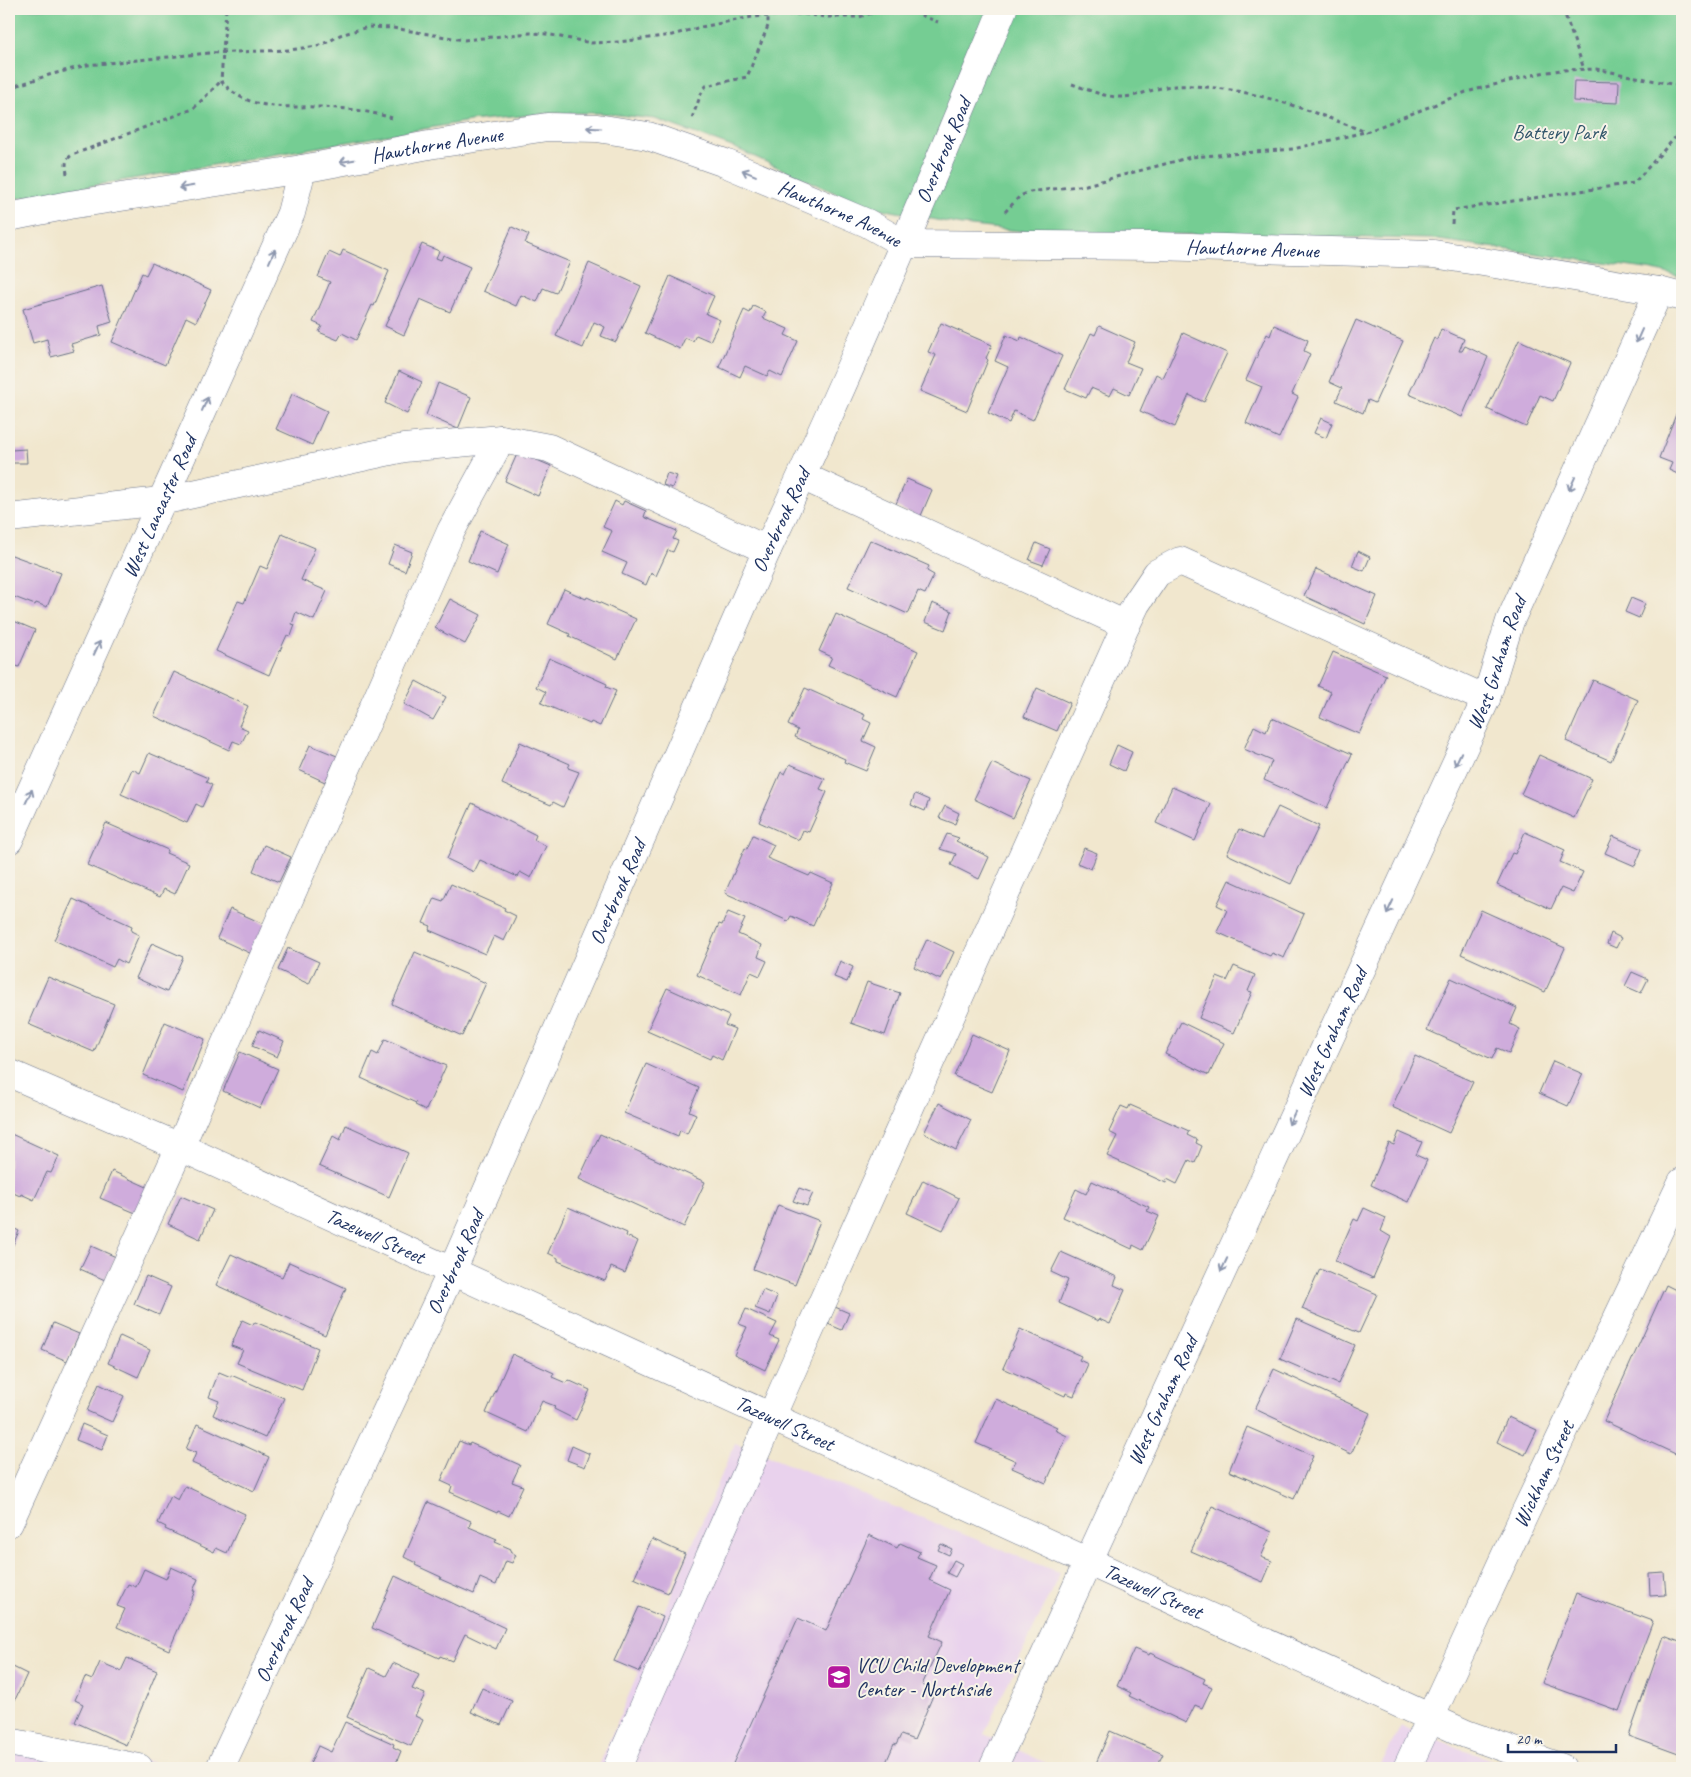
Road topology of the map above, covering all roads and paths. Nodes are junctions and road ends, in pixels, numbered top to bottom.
1 (226, 9) edge
2 (876, 9) edge
3 (906, 9) edge
4 (1003, 9) edge
5 (1563, 9) edge
6 (768, 16) junction
7 (938, 22) dead end
8 (224, 54) junction
9 (1584, 69) junction
10 (221, 81) junction
11 (1072, 84) dead end
12 (9, 88) edge
13 (1682, 94) edge
14 (691, 122) dead end
15 (1682, 130) edge
16 (1366, 132) junction
17 (429, 145) junction
18 (302, 169) junction
19 (68, 181) dead end
20 (1004, 213) dead end
21 (9, 217) edge
22 (1452, 227) dead end
23 (904, 244) junction
24 (1670, 294) edge
25 (501, 439) junction
26 (802, 476) junction
27 (161, 501) junction
28 (9, 518) edge
29 (767, 550) junction
30 (1126, 625) junction
31 (1486, 699) junction
32 (9, 840) edge
33 (9, 1072) edge
34 (180, 1147) junction
35 (1682, 1182) edge
36 (452, 1271) junction
37 (771, 1417) junction
38 (9, 1523) edge
39 (1087, 1561) junction
40 (1431, 1718) junction
41 (9, 1742) edge
42 (139, 1768) edge
43 (220, 1768) edge
44 (617, 1768) edge
45 (993, 1768) edge
46 (1407, 1768) edge
47 (1562, 1768) edge

1 - 8 path
2 - 6 path
3 - 7 path
4 - 23 street, Overbrook Road
5 - 9 path
6 - 8 path
6 - 14 path
8 - 10 path
8 - 12 path
9 - 13 path
9 - 16 path
10 - 17 path
10 - 19 path
11 - 16 path
15 - 22 path
16 - 20 path
17 -> 18 street, Hawthorne Avenue
23 -> 17 street, Hawthorne Avenue
18 -> 21 street, Hawthorne Avenue
27 -> 18 street, West Lancaster Road
23 - 24 street, Hawthorne Avenue
23 - 26 street, Overbrook Road
24 -> 31 street, West Graham Road
25 - 27 street
25 - 29 street
25 - 34 street
26 - 29 street, Overbrook Road
26 - 30 street
27 - 28 street
32 -> 27 street, West Lancaster Road
29 - 36 street, Overbrook Road
30 - 31 street
30 - 37 street
31 -> 39 street, West Graham Road
33 - 34 street, Tazewell Street
34 - 36 street, Tazewell Street
34 - 38 street
35 - 40 street, Wickham Street
36 - 37 street, Tazewell Street
36 - 43 street, Overbrook Road
37 - 39 street, Tazewell Street
37 - 44 street
39 - 40 street, Tazewell Street
39 - 45 street, West Graham Road
40 - 46 street, Wickham Street
40 - 47 street, Tazewell Street
41 - 42 street

